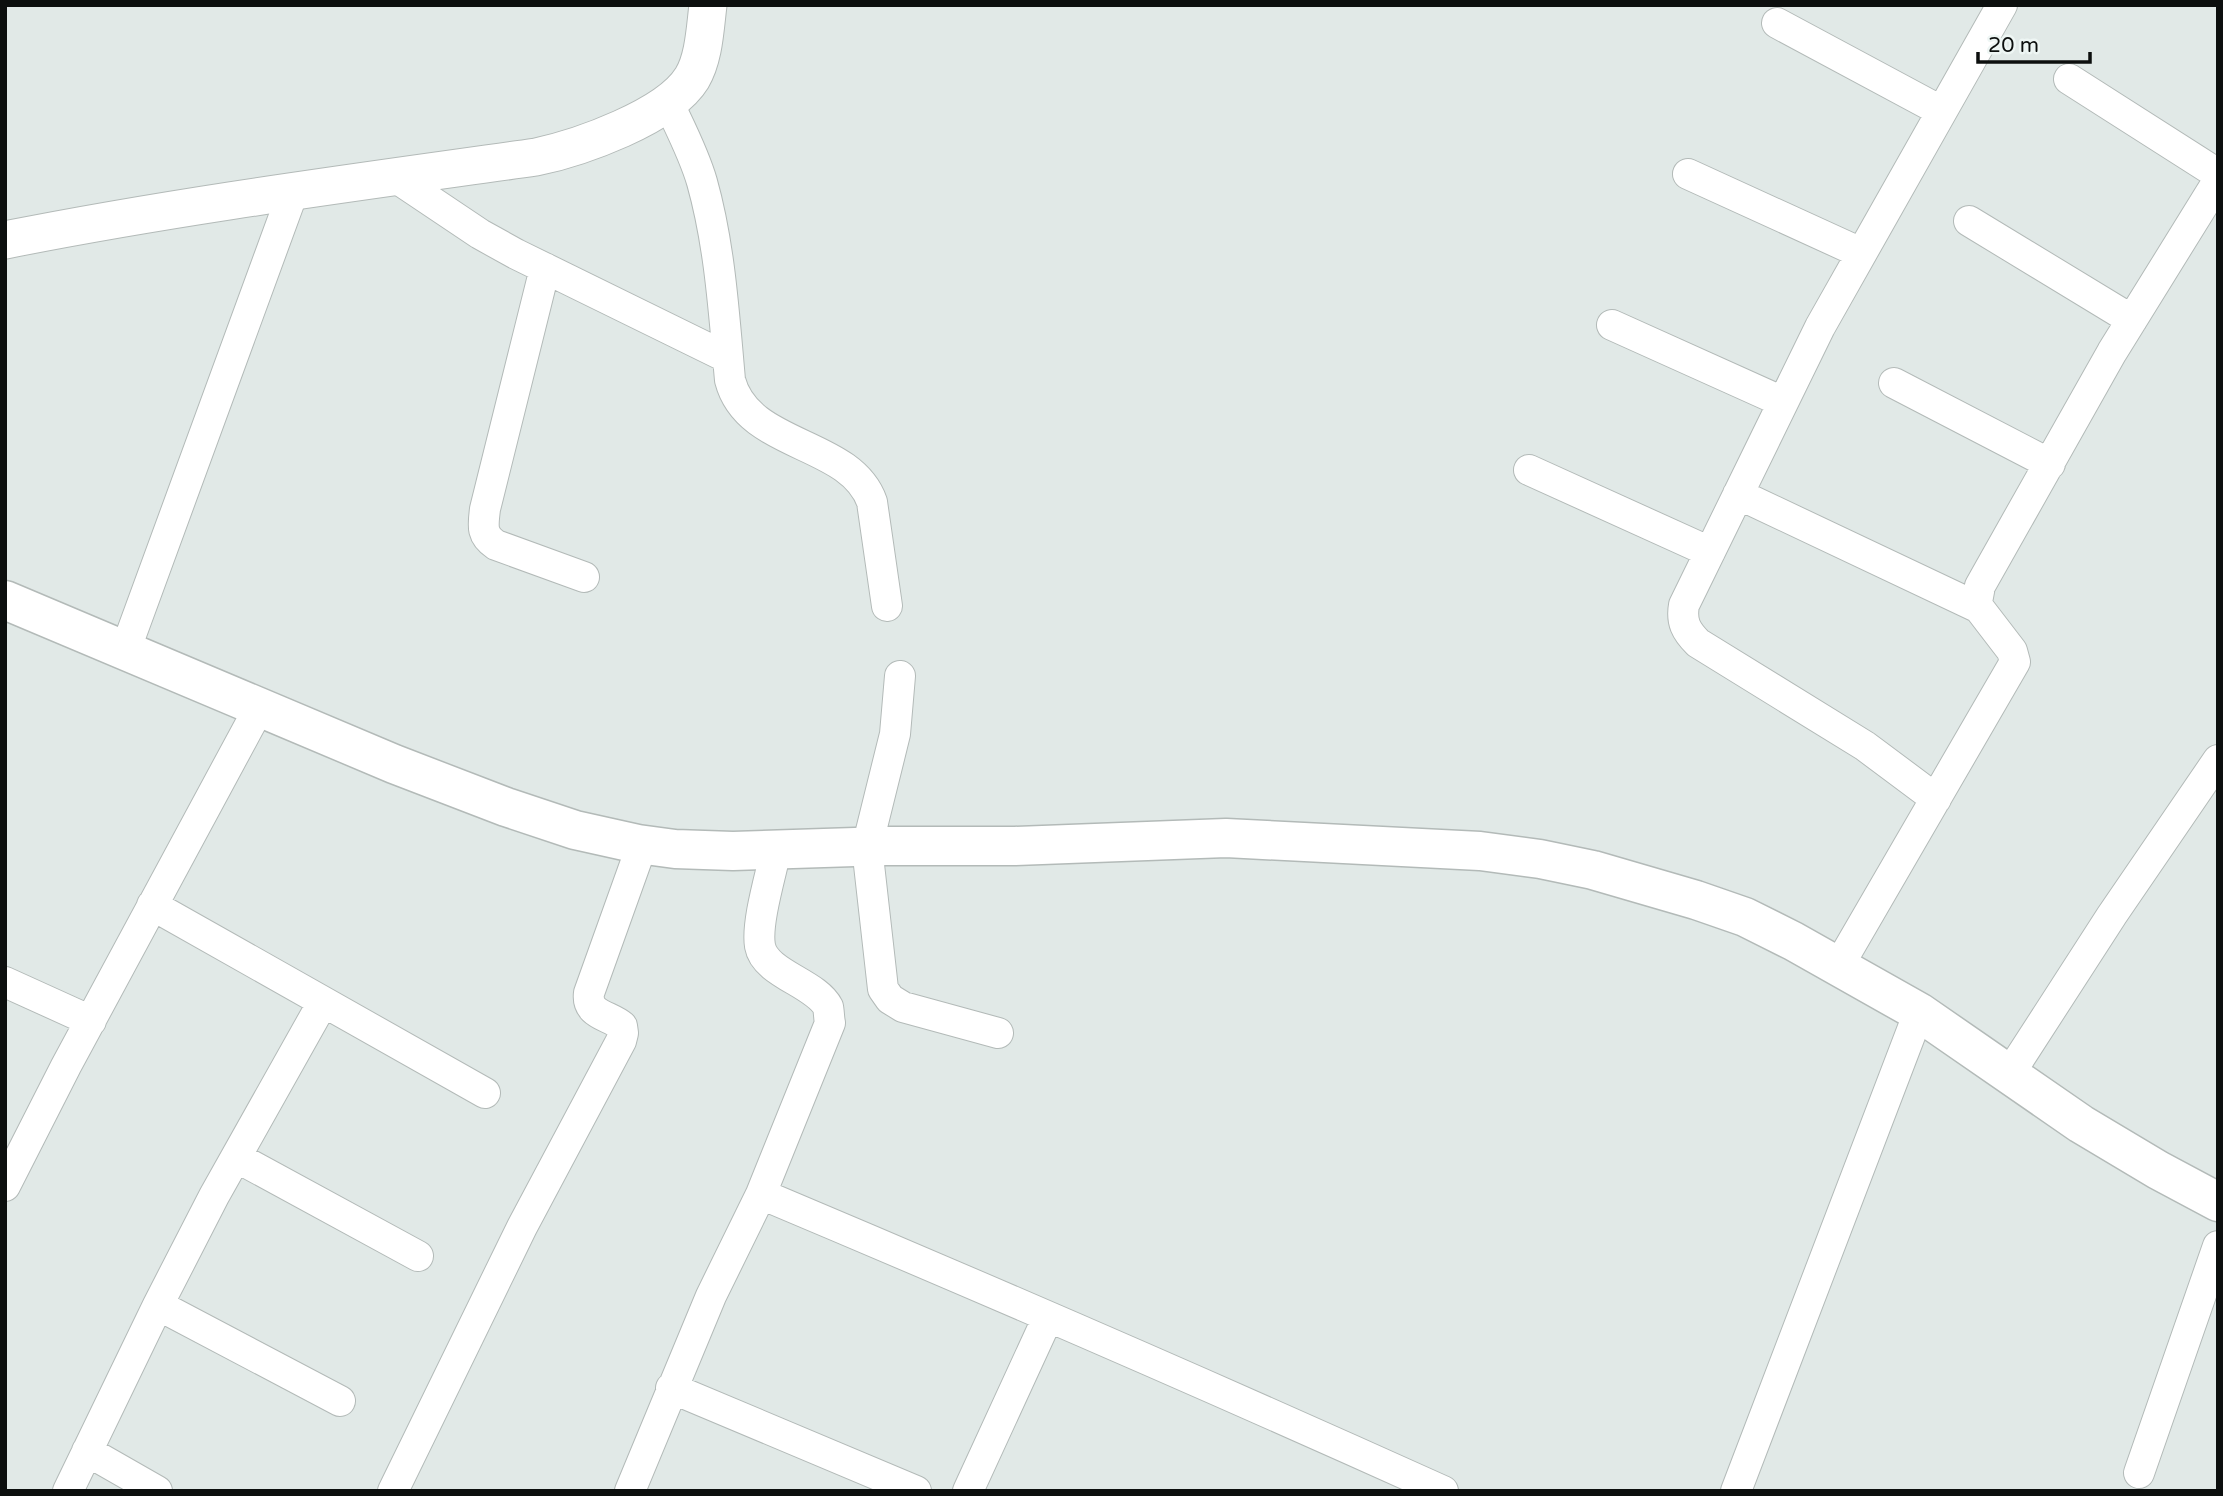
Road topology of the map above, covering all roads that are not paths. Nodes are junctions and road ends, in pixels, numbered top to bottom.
1 (708, 5) edge
2 (2002, 5) edge
3 (1777, 23) dead end
4 (2069, 79) dead end
5 (668, 102) junction
6 (1941, 111) junction
7 (1688, 174) dead end
8 (2218, 174) edge
9 (395, 177) junction
10 (2218, 181) edge
11 (293, 192) junction
12 (1969, 220) dead end
13 (5, 240) edge
14 (1861, 253) junction
15 (545, 268) junction
16 (2132, 320) junction
17 (1612, 325) dead end
18 (728, 358) junction
19 (1894, 383) dead end
20 (1783, 402) junction
21 (2050, 464) junction
22 (1528, 470) dead end
23 (1738, 494) junction
24 (1710, 552) junction
25 (584, 577) dead end
26 (5, 600) edge
27 (887, 606) dead end
28 (1979, 608) junction
29 (125, 651) junction
30 (900, 676) dead end
31 (259, 708) junction
32 (2218, 760) edge
33 (1936, 799) junction
34 (642, 845) junction
35 (867, 847) junction
36 (776, 850) junction
37 (152, 905) junction
38 (1838, 967) junction
39 (5, 982) edge
40 (323, 1002) junction
41 (1919, 1012) junction
42 (91, 1021) junction
43 (998, 1032) dead end
44 (2010, 1073) junction
45 (485, 1093) dead end
46 (236, 1157) junction
47 (5, 1186) edge
48 (761, 1194) junction
49 (2218, 1202) edge
50 (2218, 1246) edge
51 (418, 1256) dead end
52 (158, 1305) junction
53 (1048, 1317) junction
54 (671, 1388) junction
55 (340, 1401) dead end
56 (87, 1451) junction
57 (2139, 1473) dead end
58 (68, 1491) edge
59 (157, 1491) edge
60 (393, 1491) edge
61 (630, 1491) edge
62 (916, 1491) edge
63 (968, 1491) edge
64 (1443, 1491) edge
65 (1736, 1491) edge

1 - 5 street
2 - 6 street
3 - 6 street
4 - 8 street
5 - 9 street
5 - 18 street
6 - 14 street
7 - 14 street
9 - 11 street
9 - 15 street
10 - 16 street
11 - 13 street
11 - 29 street
12 - 16 street
14 - 20 street
15 - 18 street
15 - 25 street
16 - 21 street
17 - 20 street
18 - 27 street
19 - 21 street
20 - 23 street
21 - 28 street
22 - 24 street
23 - 24 street
23 - 28 street
24 - 33 street
26 - 29 main road
28 - 33 street
29 - 31 main road
30 - 35 street
31 - 34 main road
31 - 37 street
32 - 44 street
33 - 38 street
34 - 36 main road
34 - 60 street
35 - 36 main road
35 - 38 main road
35 - 43 street
36 - 48 street
37 - 40 street
37 - 42 street
38 - 41 main road
39 - 42 street
40 - 45 street
40 - 46 street
41 - 44 main road
41 - 65 street
42 - 47 street
44 - 49 main road
46 - 51 street
46 - 52 street
48 - 53 street
48 - 54 street
50 - 57 street
52 - 55 street
52 - 56 street
53 - 63 street
53 - 64 street
54 - 61 street
54 - 62 street
56 - 58 street
56 - 59 street

